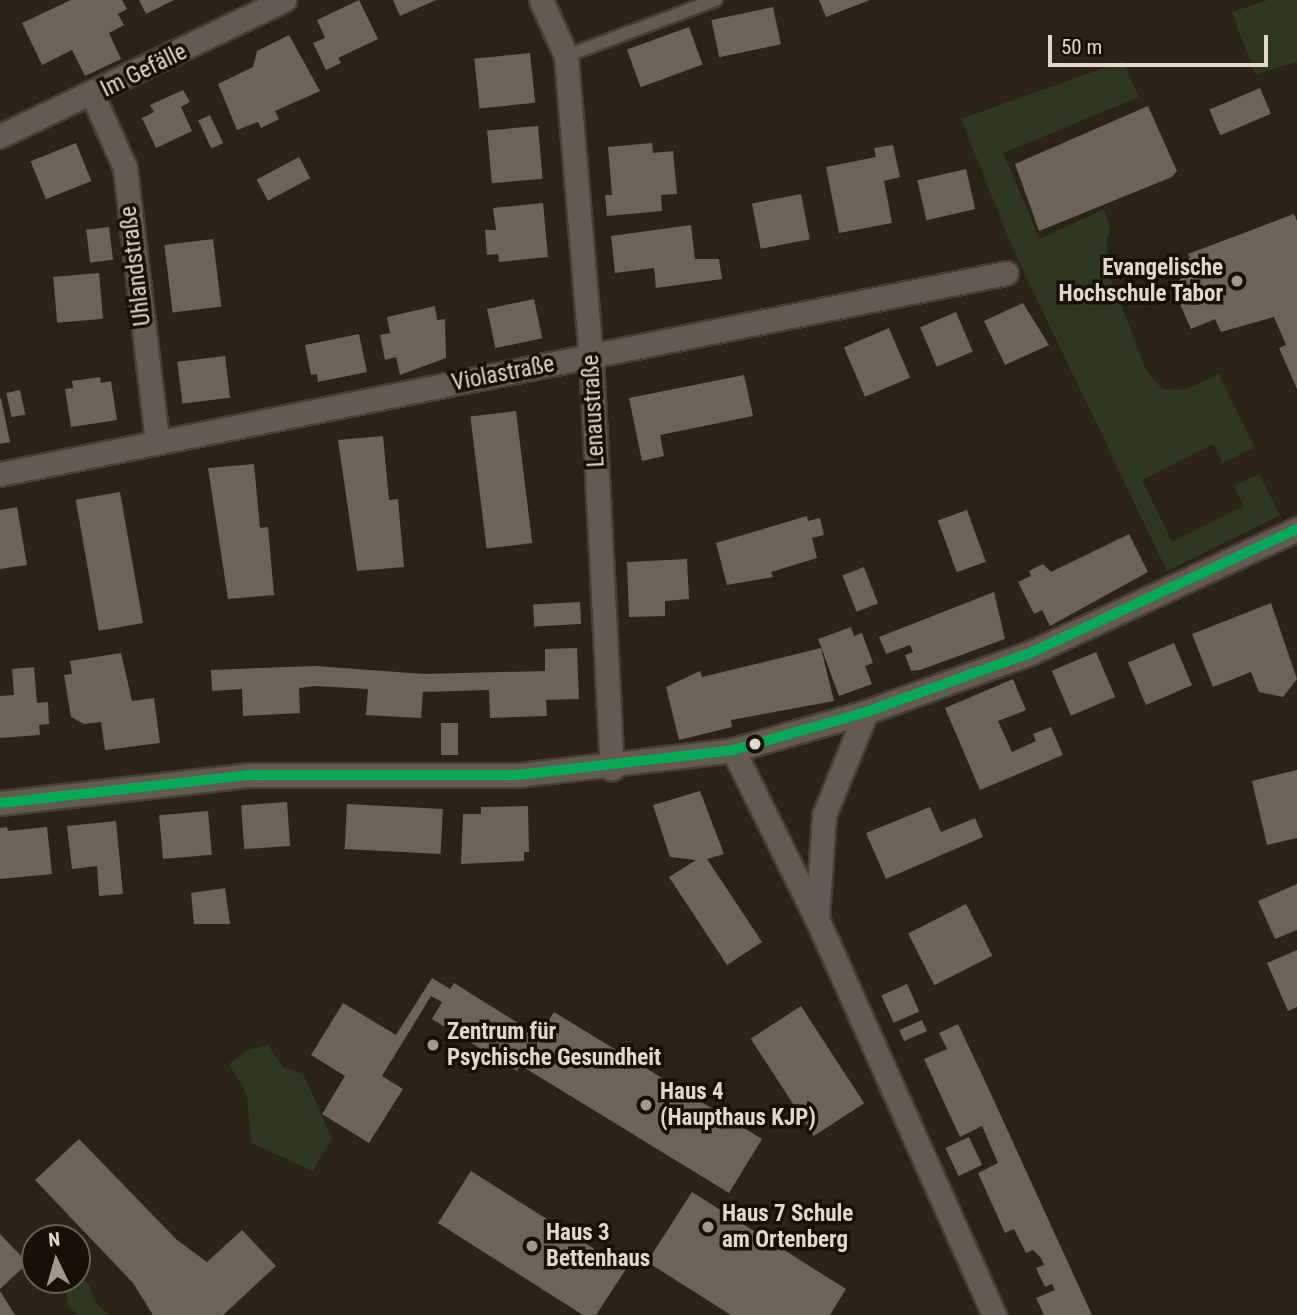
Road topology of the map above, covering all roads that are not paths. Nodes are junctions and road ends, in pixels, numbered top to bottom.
1 (284, 0) edge
2 (541, 0) edge
3 (716, 0) edge
4 (566, 56) junction
5 (93, 96) junction
6 (0, 136) edge
7 (1006, 273) dead end
8 (591, 357) junction
9 (157, 442) junction
10 (0, 474) edge
11 (1295, 537) edge
12 (866, 712) junction
13 (733, 750) junction
14 (612, 768) junction
15 (0, 803) edge
16 (817, 919) junction
17 (994, 1315) edge

1 - 5 street, Im Gefälle
2 - 4 street, Lenaustraße
3 - 4 lane
4 - 8 street, Lenaustraße
5 - 6 street, Im Gefälle
5 - 9 street, Uhlandstraße
7 - 8 street, Violastraße
8 - 9 street, Violastraße
8 - 14 street, Lenaustraße
9 - 10 street, Violastraße
11 - 12 street
12 - 13 street
12 - 16 street
13 - 14 street
13 - 16 street
14 - 15 street
16 - 17 street

